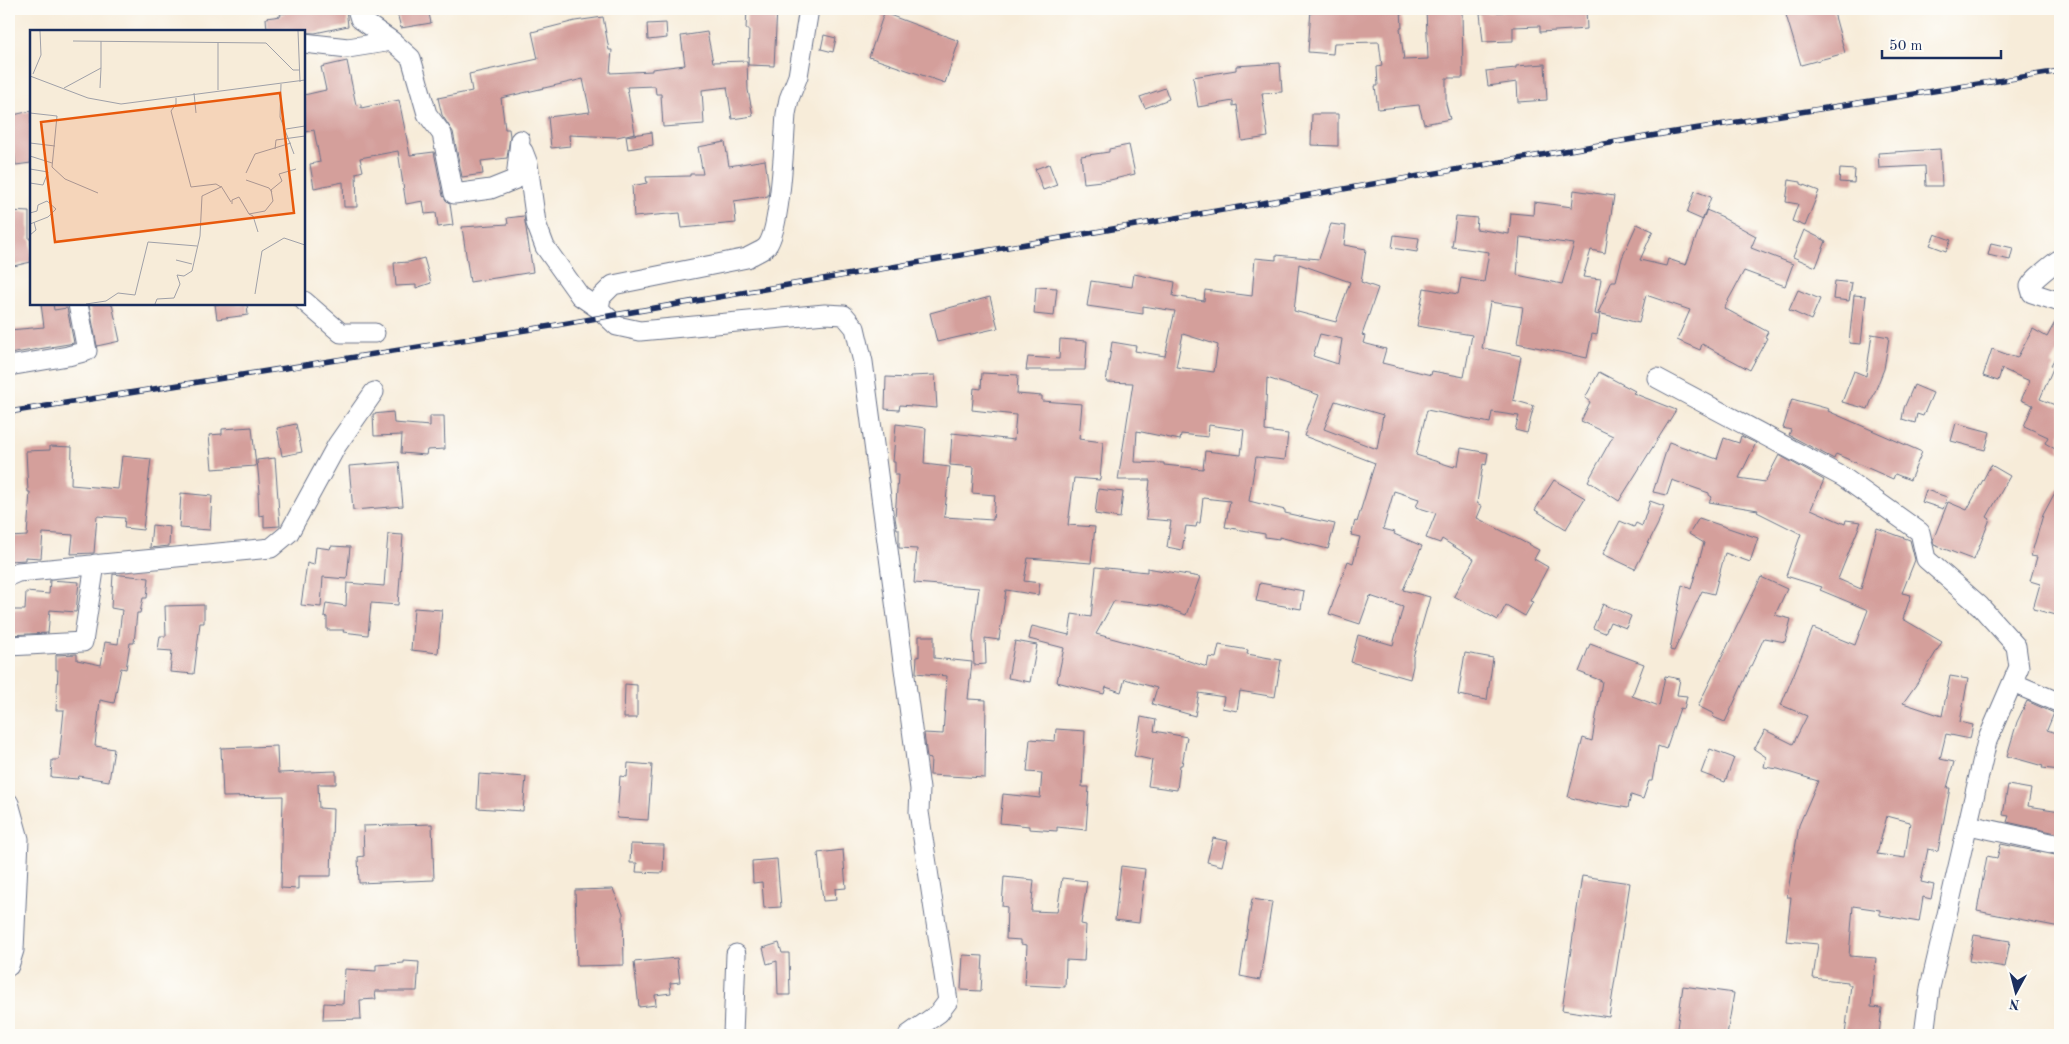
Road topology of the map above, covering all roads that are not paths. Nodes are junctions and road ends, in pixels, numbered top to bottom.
1 (358, 9) edge
2 (809, 9) edge
3 (392, 41) junction
4 (305, 43) edge
5 (2060, 259) edge
6 (305, 302) edge
7 (2060, 302) edge
8 (78, 305) edge
9 (599, 309) junction
10 (375, 333) dead end
11 (9, 366) edge
12 (1658, 378) dead end
13 (374, 392) dead end
14 (95, 564) junction
15 (9, 576) edge
16 (9, 646) edge
17 (2013, 683) junction
18 (2060, 703) edge
19 (9, 804) edge
20 (1969, 825) junction
21 (2060, 845) edge
22 (736, 954) dead end
23 (9, 966) edge
24 (733, 1035) edge
25 (908, 1035) edge
26 (1924, 1035) edge

1 - 3 street
2 - 9 street
3 - 4 street
3 - 9 street
5 - 7 street
6 - 10 street
8 - 11 street
9 - 25 street
12 - 17 street
13 - 14 street
14 - 15 street
14 - 16 street
17 - 18 street
17 - 20 street
19 - 23 street
20 - 21 street
20 - 26 street
22 - 24 street

